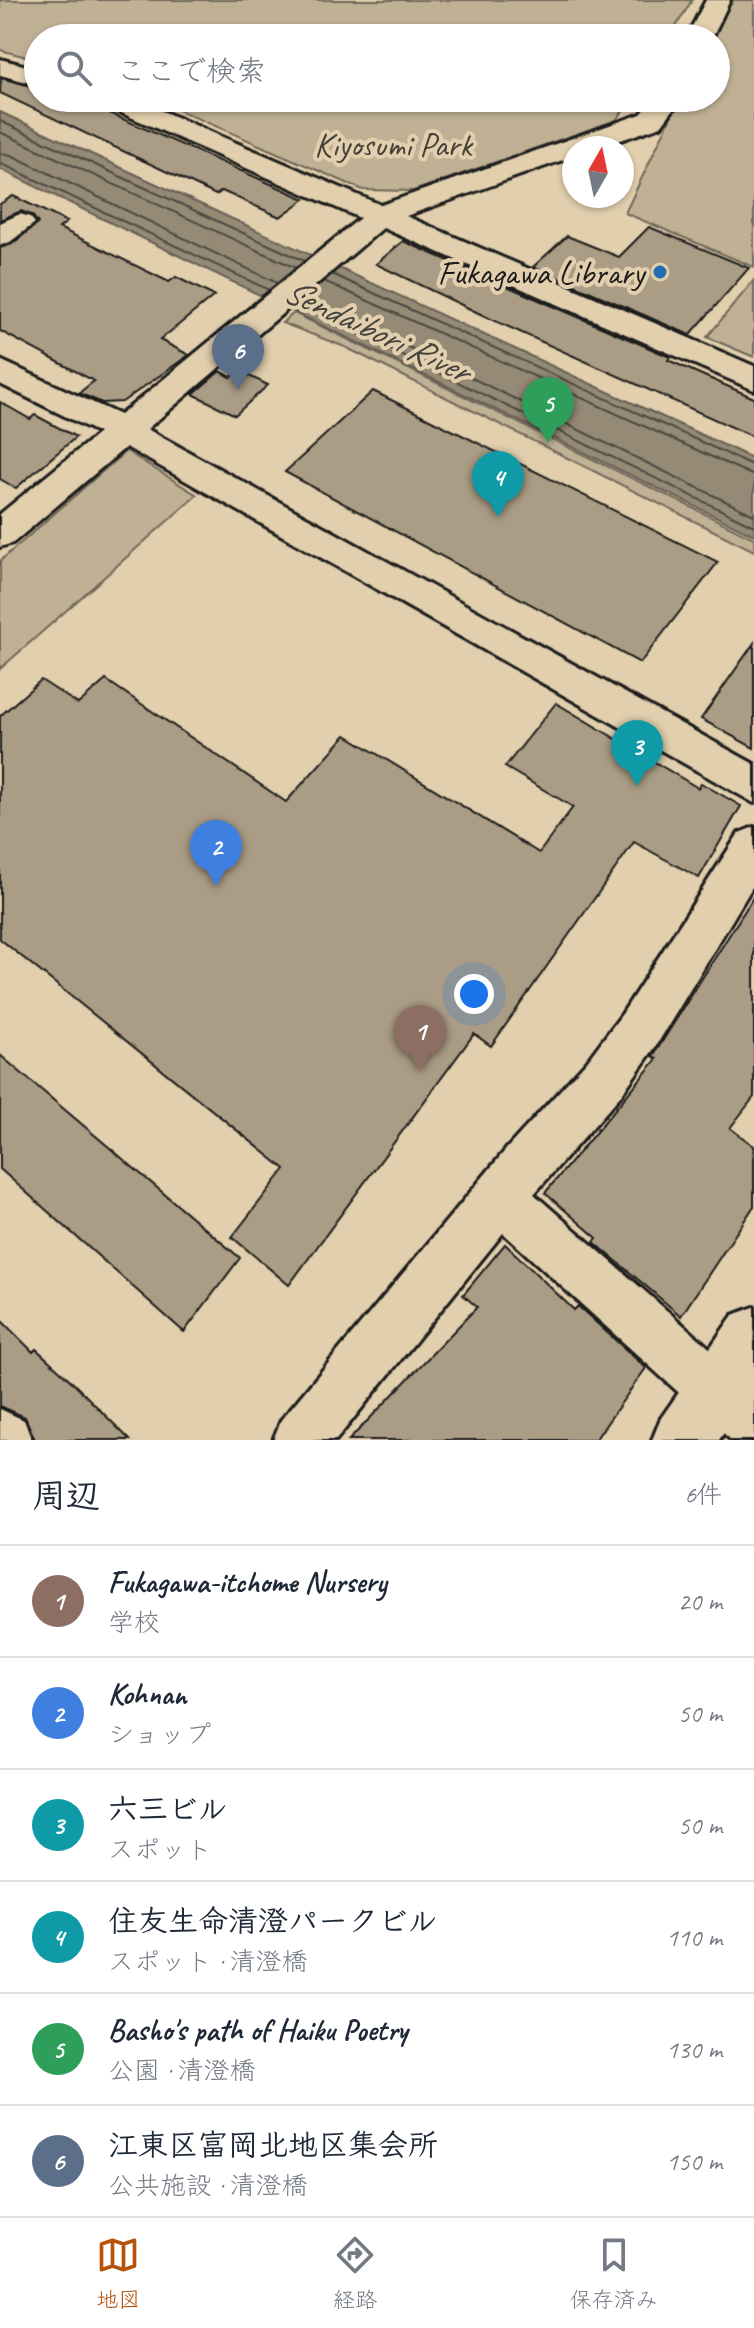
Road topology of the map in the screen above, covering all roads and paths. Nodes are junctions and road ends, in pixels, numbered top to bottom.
1 (718, 0) edge
2 (706, 24) edge
3 (0, 67) edge
4 (24, 73) edge
5 (142, 112) edge
6 (661, 112) edge
7 (381, 215) junction
8 (0, 371) edge
9 (754, 379) edge
10 (122, 430) junction
11 (0, 534) edge
12 (754, 785) edge
13 (754, 846) edge
14 (501, 1198) junction
15 (754, 1336) edge
16 (735, 1407) edge
17 (301, 1440) edge
18 (683, 1440) edge

1 - 2 street
3 - 4 street
5 - 7 street
6 - 7 street
7 - 9 street
7 - 10 street
8 - 10 street
10 - 11 street
10 - 12 street
13 - 14 street
14 - 16 street
14 - 17 street
15 - 16 main road
16 - 18 main road

